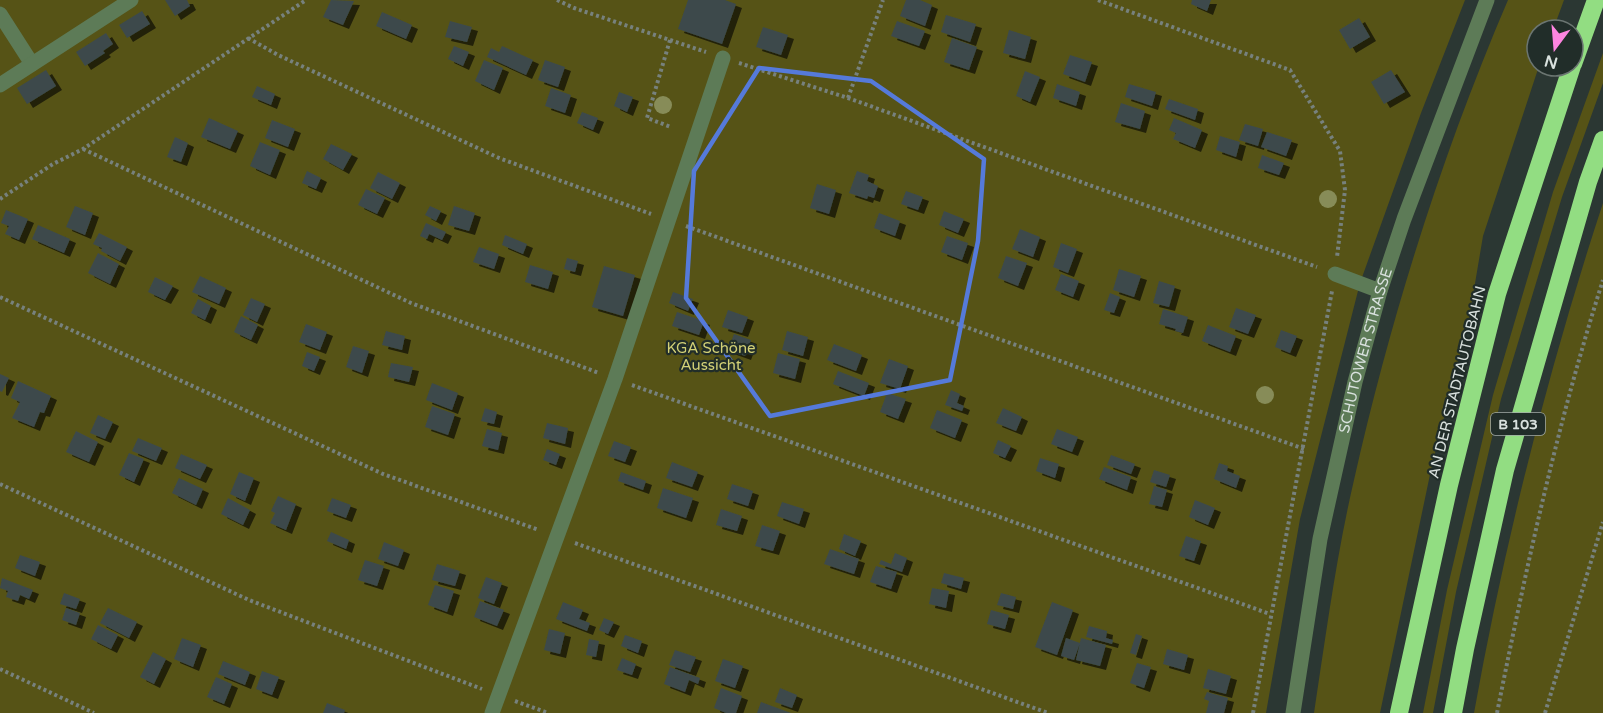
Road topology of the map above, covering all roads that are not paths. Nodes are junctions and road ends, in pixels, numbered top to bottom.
1 (131, 0) edge
2 (1487, 0) edge
3 (1596, 0) edge
4 (0, 14) edge
5 (1585, 31) edge
6 (723, 58) road end
7 (32, 64) junction
8 (1569, 78) edge
9 (0, 85) edge
10 (1603, 140) edge
11 (1335, 274) road end
12 (1380, 291) junction
13 (492, 713) edge
14 (1293, 713) edge
15 (1400, 713) edge
16 (1453, 713) edge

1 - 7 street
2 - 12 street, SCHUTOWER STRASSE
3 - 5 highway, AN DER STADTAUTOBAHN
4 - 7 street
6 - 13 street
7 - 9 street
8 - 15 highway, AN DER STADTAUTOBAHN
10 - 16 highway, B 103
11 - 12 street
12 - 14 street, SCHUTOWER STRASSE

